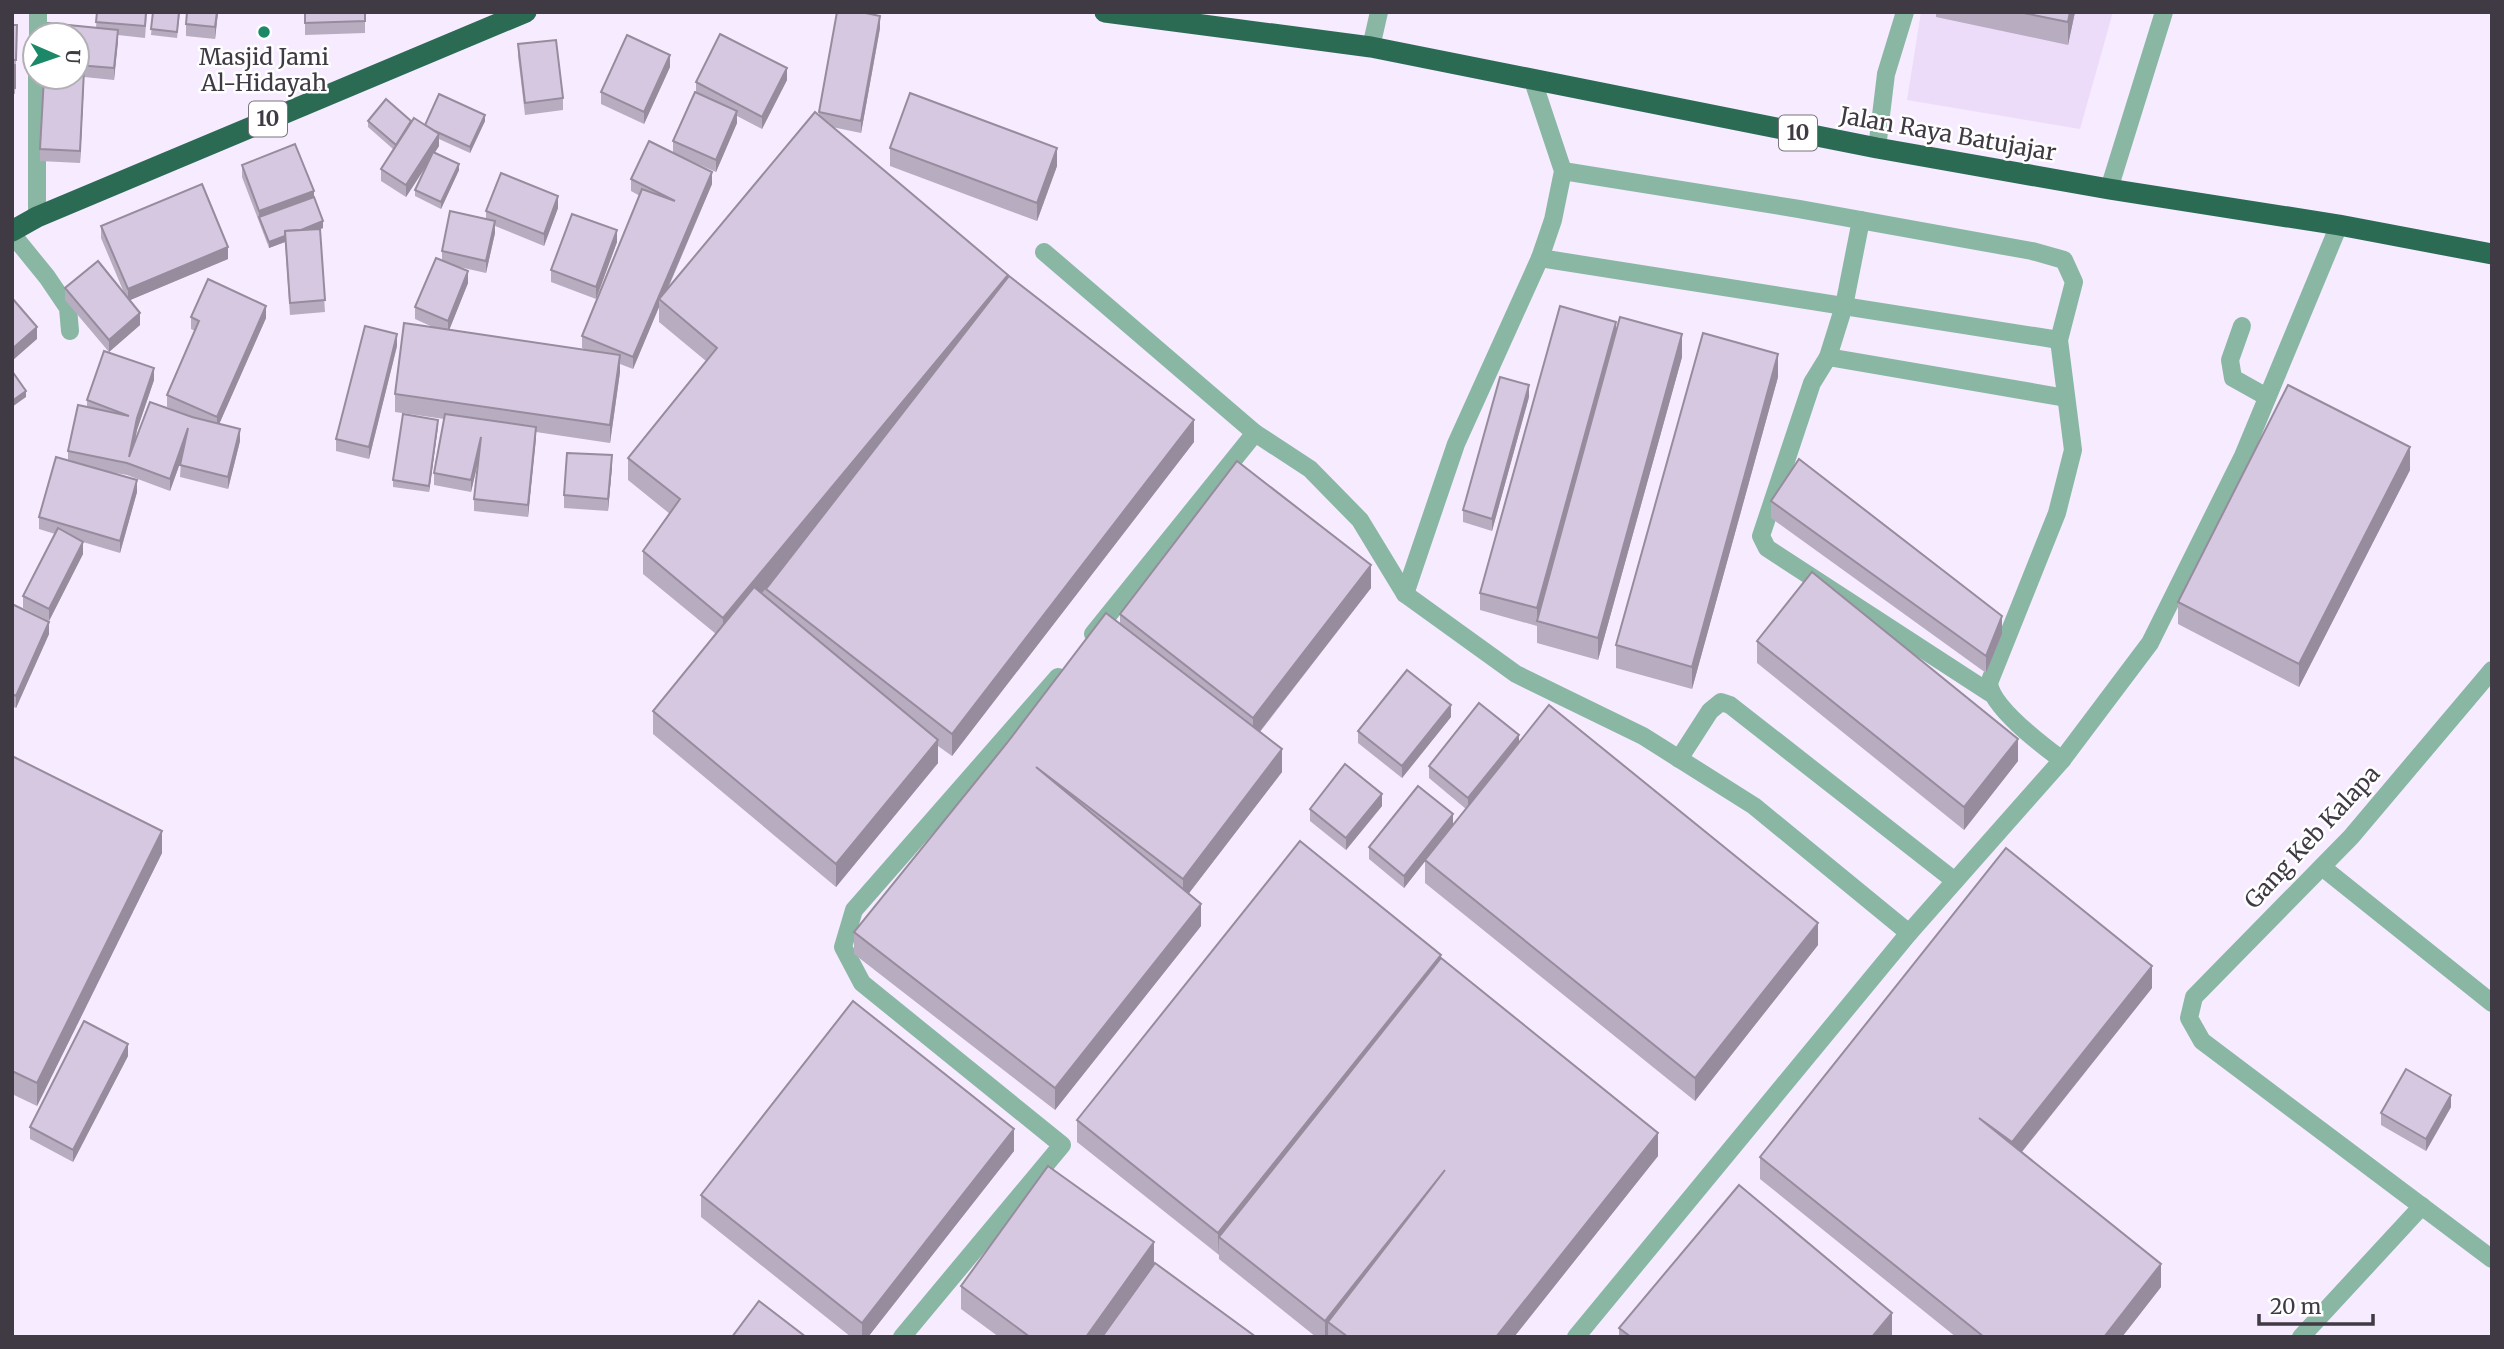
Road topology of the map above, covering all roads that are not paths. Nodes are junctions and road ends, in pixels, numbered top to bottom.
1 (526, 12) edge
2 (1105, 12) edge
3 (1379, 12) edge
4 (1905, 12) edge
5 (2164, 12) edge
6 (1178, 17) edge
7 (487, 20) edge
8 (1371, 47) junction
9 (1532, 80) junction
10 (37, 91) edge
11 (1877, 148) junction
12 (1563, 171) junction
13 (2109, 189) junction
14 (37, 217) junction
15 (1861, 220) junction
16 (2339, 225) junction
17 (12, 232) edge
18 (1044, 252) dead end
19 (2492, 254) edge
20 (1540, 258) junction
21 (1844, 306) junction
22 (2242, 326) dead end
23 (70, 331) dead end
24 (2059, 340) junction
25 (1828, 358) junction
26 (2267, 397) junction
27 (2066, 398) junction
28 (1255, 433) junction
29 (1405, 594) junction
30 (1083, 646) edge
31 (1066, 667) edge
32 (2492, 670) edge
33 (1990, 694) junction
34 (1679, 759) junction
35 (2062, 760) junction
36 (2322, 867) junction
37 (1955, 881) junction
38 (1909, 933) junction
39 (2492, 1003) edge
40 (2421, 1206) junction
41 (2492, 1259) edge
42 (902, 1337) edge
43 (1576, 1337) edge
44 (2301, 1337) edge

1 - 7 highway, 10
2 - 6 highway, Jalan Raya Batujajar / 10
3 - 8 street
4 - 11 street
5 - 13 street
6 - 8 highway, Jalan Raya Batujajar / 10
7 - 14 highway, 10
8 - 9 highway, Jalan Raya Batujajar / 10
9 - 11 highway, Jalan Raya Batujajar / 10
9 - 12 street
10 - 14 street
11 - 13 highway, Jalan Raya Batujajar / 10
12 - 15 street
12 - 20 street
13 - 16 highway, Jalan Raya Batujajar / 10
14 - 17 highway, 10
15 - 21 street
15 - 24 street
16 - 19 highway, Jalan Raya Batujajar / 10
16 - 26 street
17 - 23 street
18 - 28 street
20 - 21 street
20 - 29 street
21 - 24 street
21 - 25 street
22 - 26 street
24 - 27 street
25 - 27 street
25 - 33 street
26 - 35 street
27 - 33 street
28 - 29 street
28 - 30 street
29 - 34 street
31 - 42 street
32 - 36 street, Gang Keb Kalapa
33 - 35 street
34 - 37 street
34 - 38 street
35 - 37 street
36 - 39 street
36 - 40 street, Gang Keb Kalapa
37 - 38 street
38 - 43 street
40 - 41 street
40 - 44 street

